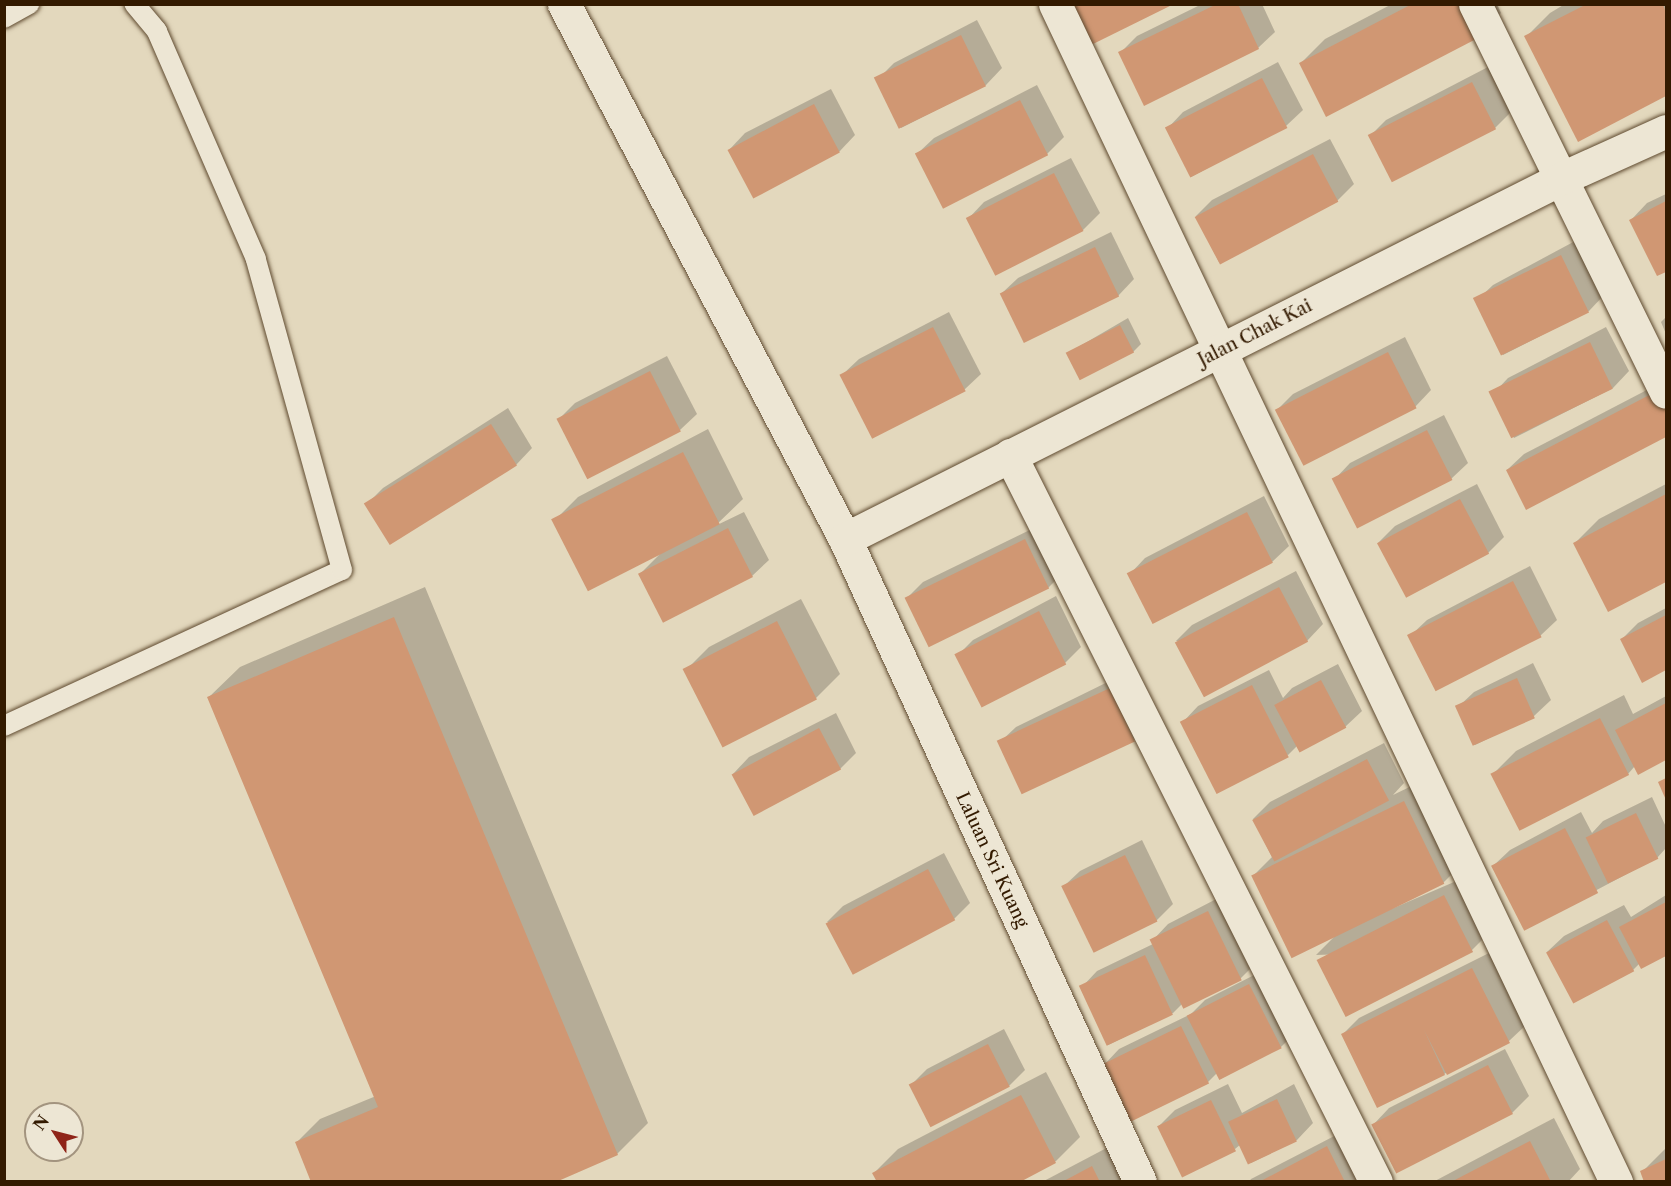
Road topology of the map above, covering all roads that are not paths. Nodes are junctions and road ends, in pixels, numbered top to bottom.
1 (29, 4) edge
2 (134, 4) edge
3 (564, 4) edge
4 (1055, 4) edge
5 (1475, 4) edge
6 (4, 18) edge
7 (1666, 131) edge
8 (1562, 178) junction
9 (1220, 350) junction
10 (1666, 392) edge
11 (1010, 455) junction
12 (845, 539) junction
13 (4, 726) edge
14 (1140, 1182) edge
15 (1376, 1182) edge
16 (1616, 1182) edge

1 - 6 lane
2 - 13 lane
3 - 12 street, Laluan Sri Kuang
4 - 9 street
5 - 8 street
7 - 8 street, Jalan Chak Kai
8 - 9 street, Jalan Chak Kai
8 - 10 street
9 - 11 street, Jalan Chak Kai
9 - 16 street
11 - 12 street, Jalan Chak Kai
11 - 15 street
12 - 14 street, Laluan Sri Kuang

